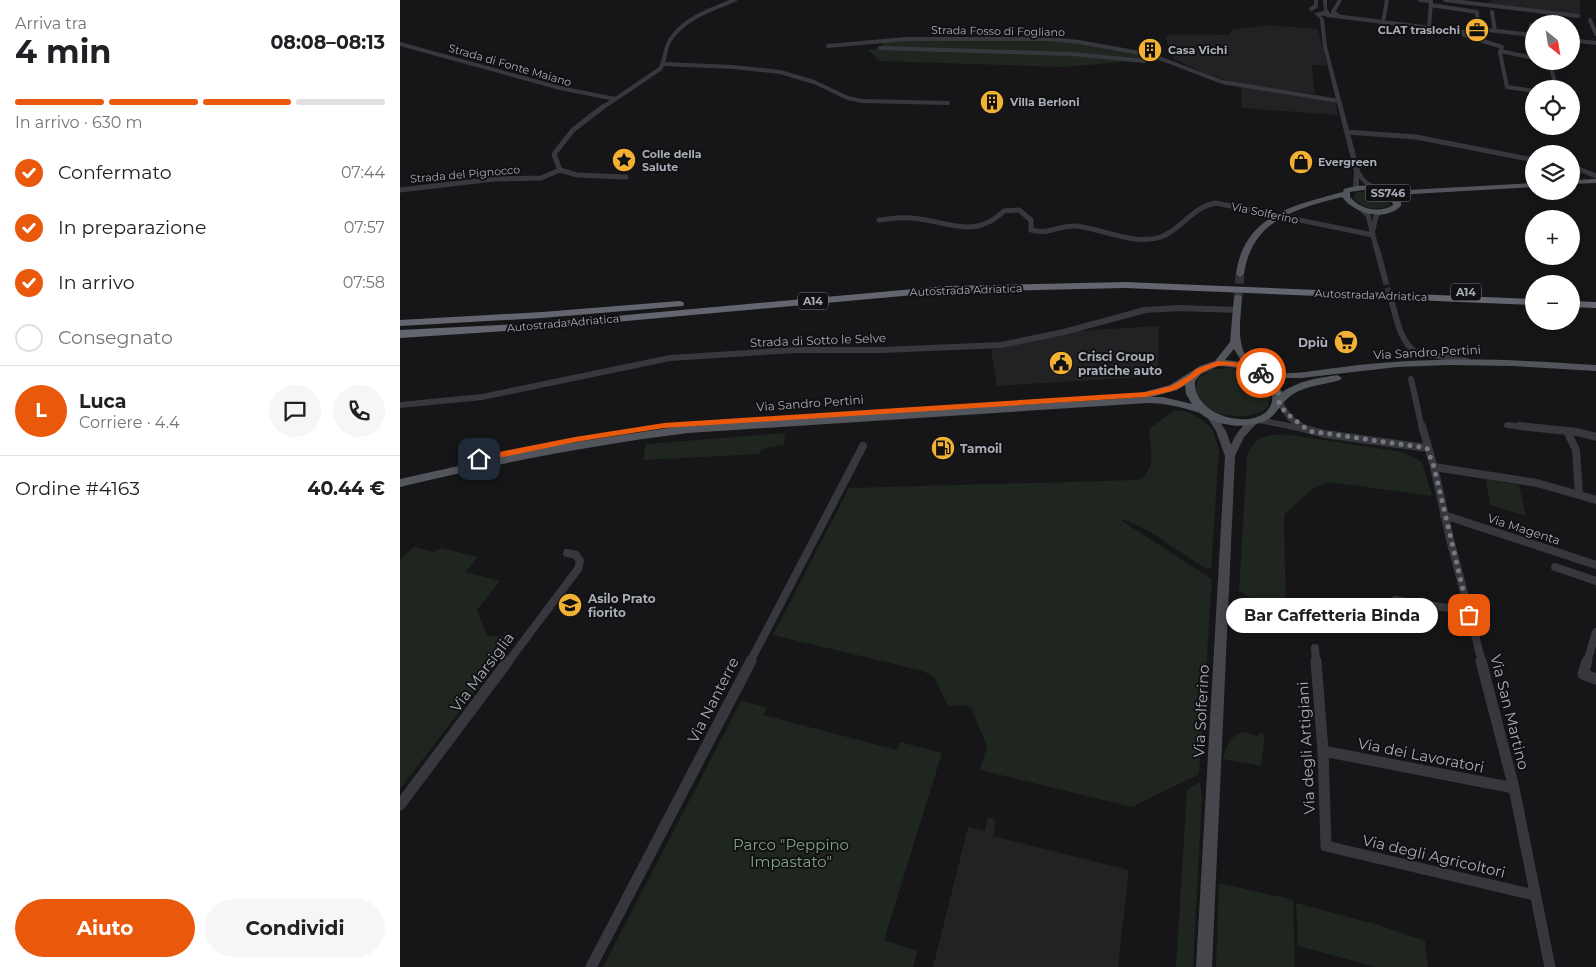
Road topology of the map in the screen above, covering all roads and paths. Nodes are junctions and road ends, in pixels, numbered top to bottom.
1 (735, 0) edge
2 (1316, 0) edge
3 (1326, 0) edge
4 (1340, 0) edge
5 (1386, 0) edge
6 (1420, 0) edge
7 (1445, 0) edge
8 (1488, 0) edge
9 (1431, 2) edge
10 (1483, 5) junction
11 (1528, 10) junction
12 (1492, 12) dead end
13 (1322, 13) junction
14 (1529, 15) edge
15 (1570, 15) edge
16 (1342, 17) junction
17 (1477, 18) junction
18 (1590, 20) dead end
19 (1383, 22) junction
20 (1429, 28) junction
21 (1451, 30) junction
22 (1478, 30) junction
23 (1495, 31) junction
24 (1525, 34) edge
25 (1596, 34) edge
26 (1580, 41) edge
27 (1484, 42) junction
28 (1596, 43) edge
29 (400, 44) edge
30 (828, 46) dead end
31 (880, 48) dead end
32 (1500, 51) junction
33 (1525, 56) edge
34 (1144, 61) dead end
35 (664, 64) junction
36 (1525, 90) edge
37 (616, 99) junction
38 (1339, 101) junction
39 (948, 103) dead end
40 (1347, 132) junction
41 (1525, 158) edge
42 (560, 170) junction
43 (1580, 170) edge
44 (1356, 171) junction
45 (1596, 176) edge
46 (626, 177) dead end
47 (1596, 181) edge
48 (1580, 182) edge
49 (1525, 185) edge
50 (1356, 188) junction
51 (1375, 188) junction
52 (1461, 189) junction
53 (400, 190) edge
54 (1388, 193) junction
55 (1346, 194) junction
56 (1397, 202) junction
57 (1351, 204) junction
58 (1305, 206) junction
59 (1360, 208) junction
60 (1380, 212) junction
61 (1276, 216) junction
62 (879, 220) dead end
63 (1371, 233) junction
64 (1240, 274) tunnel mouth
65 (1385, 279) tunnel mouth
66 (1525, 295) edge
67 (1580, 296) edge
68 (1238, 297) tunnel mouth
69 (1596, 297) edge
70 (1525, 302) edge
71 (1392, 303) tunnel mouth
72 (1580, 304) edge
73 (1596, 305) edge
74 (1238, 310) junction
75 (400, 323) edge
76 (400, 334) edge
77 (1235, 342) junction
78 (1467, 361) junction
79 (1218, 364) junction
80 (1596, 368) edge
81 (1256, 371) junction
82 (1596, 375) edge
83 (1192, 377) junction
84 (1411, 379) dead end
85 (1279, 401) junction
86 (400, 406) edge
87 (1202, 410) junction
88 (1212, 417) junction
89 (1256, 420) junction
90 (1507, 425) dead end
91 (1309, 431) junction
92 (1566, 431) junction
93 (1596, 437) edge
94 (863, 446) dead end
95 (1427, 448) junction
96 (1230, 456) junction
97 (1434, 467) junction
98 (400, 478) edge
99 (400, 484) edge
100 (1579, 495) junction
101 (1596, 500) edge
102 (1444, 515) junction
103 (571, 554) dead end
104 (1596, 565) edge
105 (1555, 567) dead end
106 (1596, 581) edge
107 (1395, 600) dead end
108 (1468, 611) junction
109 (1596, 632) edge
110 (1315, 648) dead end
111 (1596, 679) edge
112 (1323, 750) junction
113 (1514, 788) junction
114 (400, 805) edge
115 (1326, 846) joint
116 (1534, 895) junction
117 (591, 967) edge
118 (1204, 967) edge
119 (1550, 967) edge

1 - 35 street
2 - 13 street
3 - 13 street
4 - 16 street
5 - 19 street
6 - 9 street
7 - 10 street
8 - 10 street
9 - 17 street
9 - 20 street
10 - 11 street
10 - 17 street
11 - 14 street
11 - 15 street
12 - 23 street
13 - 16 street
13 - 38 street
16 - 19 street
17 - 22 street
18 - 25 street
19 - 20 street
20 - 21 street
21 - 22 street
21 - 27 street
22 - 23 street
22 - 27 street
23 - 24 street
26 - 28 street
27 - 32 street
29 - 37 street, Strada di Fonte Maiano
30 - 38 street, Strada Fosso di Fogliano
31 - 34 street
32 - 33 street
32 - 36 street
35 - 37 street
35 - 39 street
37 - 42 street
38 - 40 street
40 - 41 street
40 - 44 street
42 - 46 street
42 - 53 street, Strada del Pignocco
43 - 45 street
44 - 50 street
44 - 51 street
47 - 48 main road
49 - 52 main road, SS746
50 - 51 main road, SS746
50 - 55 main road, SS746
51 - 54 main road, SS746
52 - 54 main road, SS746
52 - 56 main road, SS746
54 - 56 main road, SS746
55 - 57 main road, SS746
55 - 58 main road, SS746
56 - 60 main road, SS746
57 - 58 main road, SS746
57 - 59 main road, SS746
58 - 61 main road, SS746
59 - 60 main road, SS746
59 - 63 street
60 - 63 street
61 - 62 street, Via Solferino
61 - 63 street, Via Solferino
61 - 64 main road, SS746
63 - 65 street
66 - 75 highway, Autostrada Adriatica / A14
67 - 69 highway
68 - 74 main road
70 - 76 highway, Autostrada Adriatica / A14
71 - 78 street
72 - 73 highway
74 - 77 main road
74 - 86 street, Strada di Sotto le Selve
77 - 79 main road
77 - 81 main road
78 - 80 main road, Via Sandro Pertini
78 - 81 main road, Via Sandro Pertini
79 - 81 main road, Via Sandro Pertini
79 - 83 main road, Via Sandro Pertini
81 - 85 main road
82 - 85 main road, Via Sandro Pertini
83 - 87 main road, Via Sandro Pertini
83 - 98 main road, Via Sandro Pertini
84 - 95 street, Via San Martino
85 - 89 main road, Via Sandro Pertini
85 - 91 street
87 - 88 main road, Via Sandro Pertini
87 - 99 main road, Via Sandro Pertini
88 - 89 main road, Via Sandro Pertini
88 - 96 main road, Via Solferino
89 - 91 street
89 - 96 main road, Via Solferino
90 - 92 street
91 - 95 street
92 - 93 street
92 - 100 street
94 - 117 street, Via Nanterre
95 - 97 street, Via San Martino
96 - 118 main road, Via Solferino
97 - 100 street
97 - 102 street, Via San Martino
100 - 101 street
102 - 104 street, Via Magenta
102 - 108 street, Via San Martino
103 - 114 street, Via Marsiglia
105 - 106 street
107 - 108 street
108 - 113 street, Via San Martino
109 - 111 street
110 - 112 street, Via degli Artigiani
112 - 113 street, Via dei Lavoratori
112 - 115 street, Via degli Artigiani
113 - 116 street, Via San Martino
115 - 116 street, Via degli Agricoltori
116 - 119 street, Via San Martino

